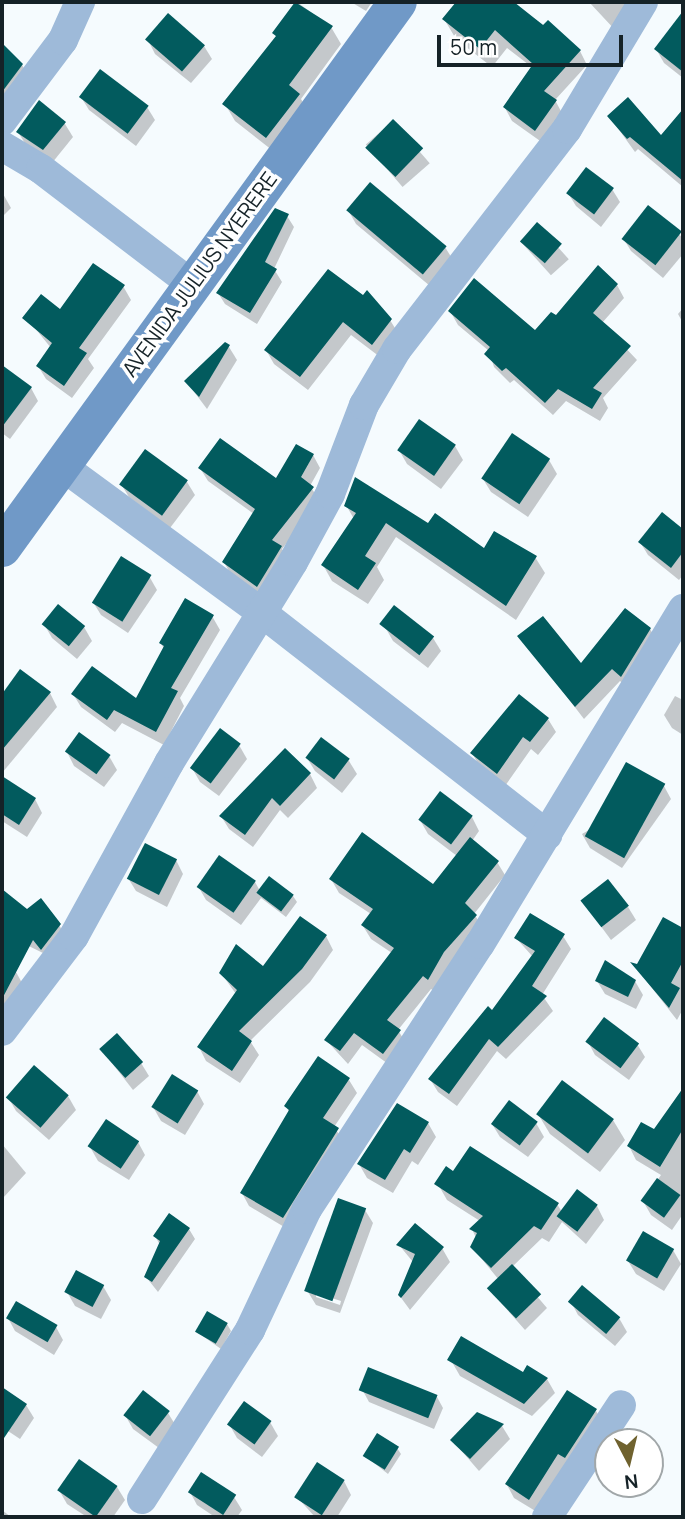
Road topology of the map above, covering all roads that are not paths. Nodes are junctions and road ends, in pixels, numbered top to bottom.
1 (80, 2) edge
2 (398, 2) edge
3 (643, 2) edge
4 (2, 121) edge
5 (2, 146) edge
6 (190, 282) junction
7 (62, 466) junction
8 (2, 548) edge
9 (683, 609) edge
10 (261, 612) junction
11 (547, 835) junction
12 (2, 1031) edge
13 (621, 1405) dead end
14 (142, 1499) dead end
15 (547, 1517) edge

1 - 4 street
2 - 6 street, AVENIDA JULIUS NYERERE
3 - 10 street
5 - 6 street
6 - 7 street, AVENIDA JULIUS NYERERE
7 - 8 street, AVENIDA JULIUS NYERERE
7 - 10 street
9 - 11 street
10 - 11 street
10 - 12 street
11 - 14 street
13 - 15 street

